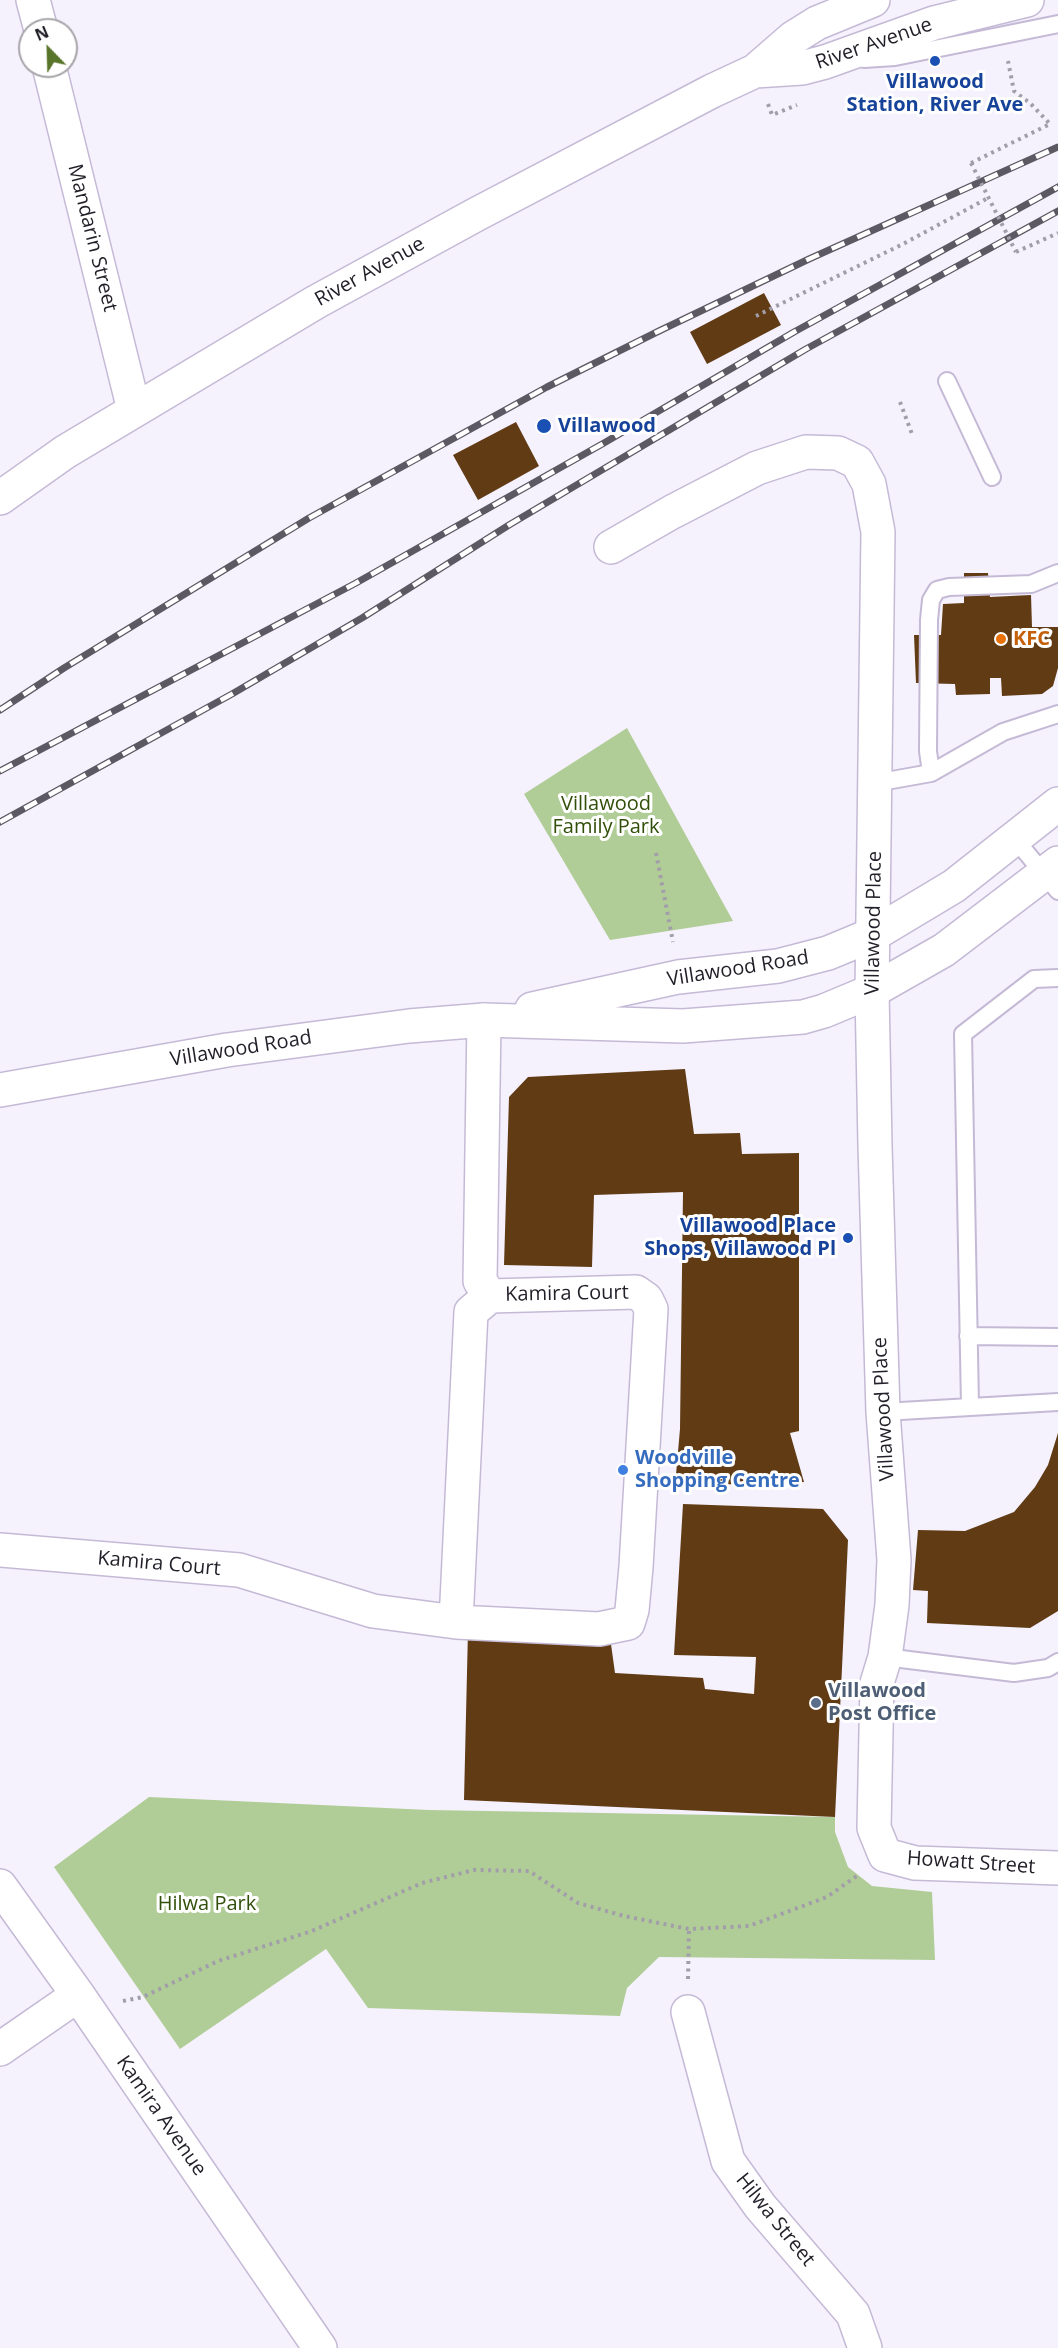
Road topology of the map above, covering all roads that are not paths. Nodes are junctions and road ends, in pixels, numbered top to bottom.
1 (33, 0) edge
2 (873, 0) edge
3 (1027, 0) edge
4 (38, 18) edge
5 (1058, 24) edge
6 (825, 62) junction
7 (755, 71) junction
8 (53, 78) edge
9 (947, 381) dead end
10 (134, 410) junction
11 (992, 477) dead end
12 (0, 498) edge
13 (611, 547) dead end
14 (1058, 573) edge
15 (1058, 714) edge
16 (931, 773) junction
17 (875, 783) junction
18 (1058, 804) edge
19 (1015, 839) junction
20 (1053, 876) edge
21 (874, 934) junction
22 (1058, 978) edge
23 (872, 991) junction
24 (484, 1020) junction
25 (0, 1090) edge
26 (490, 1296) junction
27 (968, 1336) junction
28 (1058, 1337) edge
29 (1058, 1402) edge
30 (970, 1406) junction
31 (883, 1412) junction
32 (0, 1550) edge
33 (456, 1622) junction
34 (885, 1657) junction
35 (1058, 1662) edge
36 (885, 1855) joint
37 (1058, 1868) edge
38 (0, 1886) edge
39 (78, 1995) junction
40 (688, 2012) road end
41 (0, 2049) edge
42 (320, 2348) edge
43 (865, 2348) edge

1 - 4 street
2 - 7 street, River Avenue
3 - 6 street, River Avenue
5 - 6 lane
6 - 7 street, River Avenue
7 - 10 street, River Avenue
8 - 10 street, Mandarin Street
9 - 11 lane
10 - 12 street, River Avenue
13 - 17 street, Villawood Place
14 - 16 lane
15 - 16 lane
16 - 17 lane
17 - 21 street, Villawood Place
18 - 19 street, Villawood Road
19 - 20 lane
19 - 21 street, Villawood Road
20 - 23 street, Villawood Road
21 - 23 street, Villawood Place
21 - 24 street, Villawood Road
22 - 27 lane
23 - 24 street, Villawood Road
23 - 31 street, Villawood Place
24 - 25 street, Villawood Road
24 - 26 street, Kamira Court
26 - 33 street, Kamira Court
26 - 33 street, Kamira Court
27 - 28 lane
27 - 30 lane
29 - 30 lane
30 - 31 lane
31 - 34 street, Villawood Place
32 - 33 street, Kamira Court
34 - 35 lane
34 - 36 street, Villawood Place
36 - 37 street, Howatt Street
38 - 39 street, Kamira Avenue
39 - 41 street
39 - 42 street, Kamira Avenue
40 - 43 street, Hilwa Street

